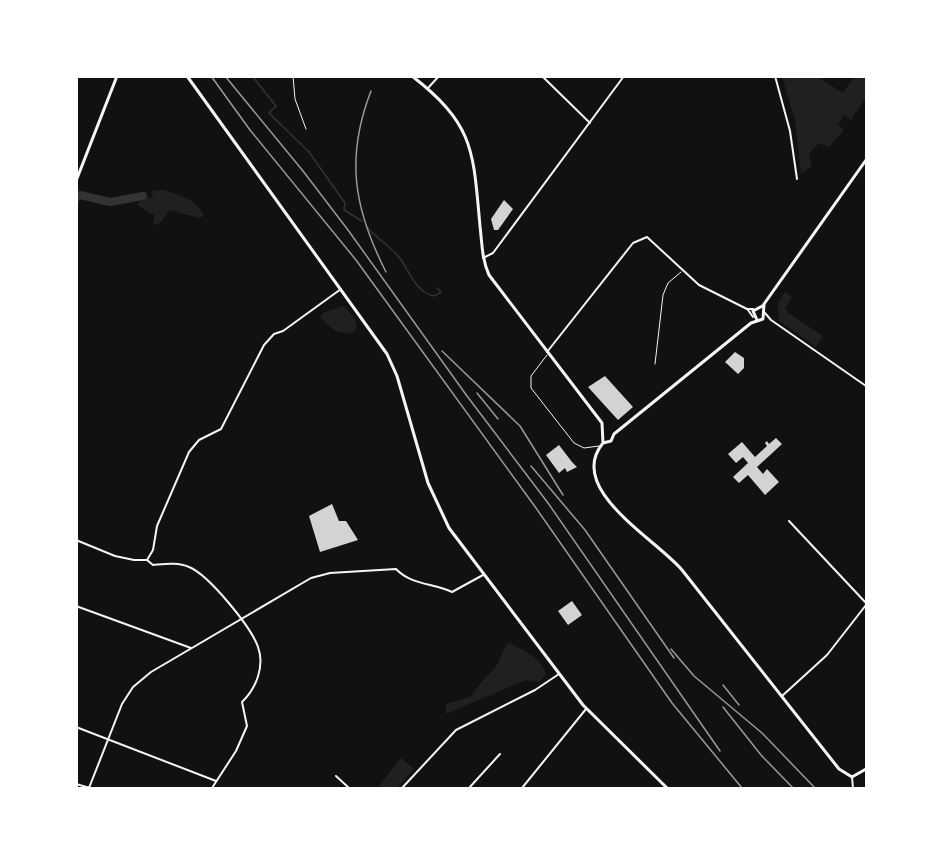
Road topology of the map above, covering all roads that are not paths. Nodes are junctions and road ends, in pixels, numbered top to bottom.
1 (117, 76) edge
2 (187, 76) edge
3 (293, 76) edge
4 (412, 76) edge
5 (439, 76) edge
6 (542, 76) edge
7 (624, 76) edge
8 (775, 76) edge
9 (428, 88) junction
10 (590, 123) junction
11 (306, 129) dead end
12 (867, 160) edge
13 (797, 179) dead end
14 (76, 181) edge
15 (483, 258) junction
16 (682, 271) junction
17 (341, 289) junction
18 (764, 304) junction
19 (757, 308) junction
20 (748, 310) junction
21 (765, 312) junction
22 (753, 317) junction
23 (760, 320) junction
24 (771, 320) junction
25 (751, 323) junction
26 (548, 353) junction
27 (655, 364) dead end
28 (867, 386) edge
29 (604, 431) junction
30 (612, 435) junction
31 (604, 441) junction
32 (789, 521) dead end
33 (76, 540) edge
34 (147, 560) junction
35 (483, 575) junction
36 (867, 604) edge
37 (76, 606) edge
38 (240, 620) junction
39 (191, 648) junction
40 (559, 674) junction
41 (782, 696) junction
42 (586, 709) junction
43 (76, 727) edge
44 (108, 740) junction
45 (500, 754) dead end
46 (867, 769) edge
47 (336, 776) dead end
48 (852, 777) junction
49 (216, 781) junction
50 (76, 784) edge
51 (90, 788) edge
52 (212, 789) edge
53 (349, 789) edge
54 (402, 789) edge
55 (469, 789) edge
56 (522, 789) edge
57 (667, 789) edge
58 (853, 789) edge

1 - 14 main road
2 - 17 main road
3 - 11 lane
4 - 9 main road
5 - 9 street
6 - 10 street
7 - 10 street
8 - 13 street
9 - 15 main road
10 - 15 street
12 - 18 main road
15 - 26 main road
16 - 20 street
16 - 26 street
16 - 27 lane
17 - 34 street
17 - 35 main road
18 - 19 main road
18 - 21 main road
19 - 20 street
19 - 21 main road
19 - 22 main road
20 - 22 street
21 - 23 main road
21 - 24 street
22 - 23 main road
22 - 25 main road
23 - 24 street
23 - 25 main road
24 - 28 street
25 - 30 main road
26 - 29 main road
26 - 31 lane
29 - 30 main road
29 - 31 main road
30 - 31 main road
30 - 31 main road
31 - 41 main road
32 - 36 street
33 - 34 street
34 - 38 street
35 - 38 street
35 - 40 main road
36 - 41 street
37 - 39 street
38 - 39 street
38 - 49 street
39 - 44 street
40 - 42 main road
40 - 54 street
41 - 48 main road
42 - 56 street
42 - 57 main road
43 - 44 street
44 - 49 street
44 - 51 street
45 - 55 street
46 - 48 main road
47 - 53 street
48 - 58 street
49 - 52 street
50 - 51 street

